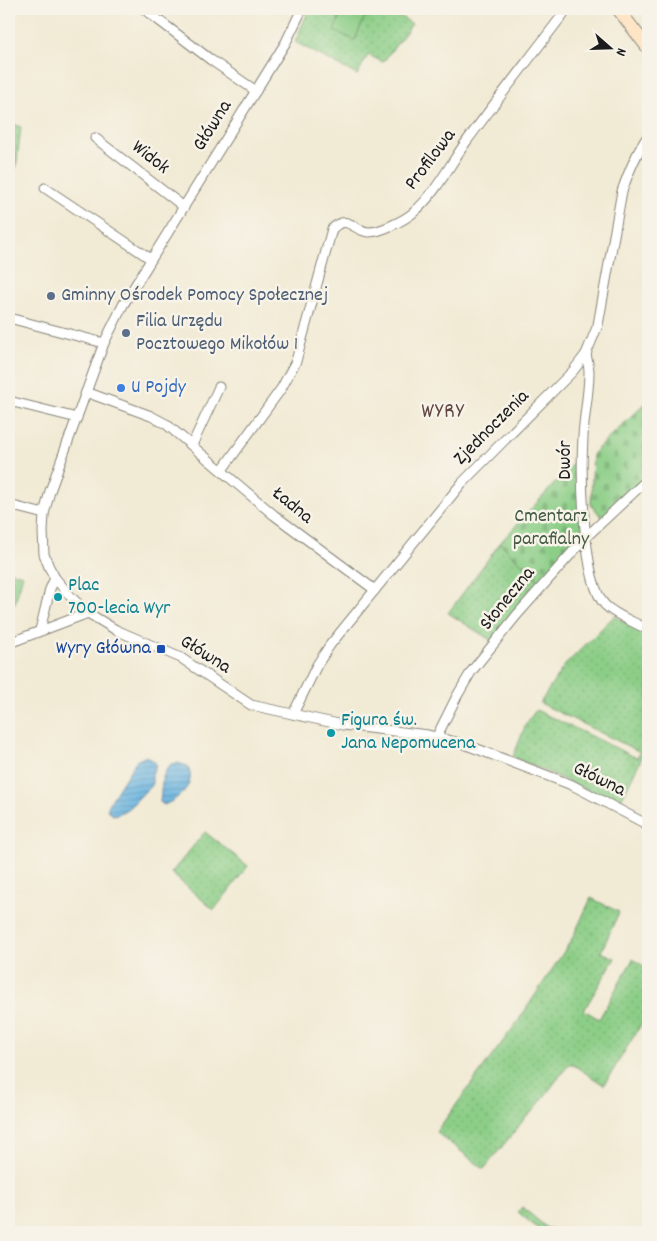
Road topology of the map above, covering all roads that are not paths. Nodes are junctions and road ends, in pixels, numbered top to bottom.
1 (144, 9) edge
2 (302, 9) edge
3 (567, 9) edge
4 (618, 9) edge
5 (648, 47) edge
6 (256, 91) junction
7 (648, 136) edge
8 (95, 138) dead end
9 (45, 188) dead end
10 (184, 207) junction
11 (151, 259) junction
12 (9, 318) edge
13 (104, 343) junction
14 (586, 354) junction
15 (219, 387) dead end
16 (86, 392) junction
17 (9, 401) edge
18 (76, 418) junction
19 (192, 444) junction
20 (222, 470) junction
21 (648, 479) edge
22 (9, 505) edge
23 (44, 514) junction
24 (584, 538) junction
25 (55, 578) junction
26 (375, 590) junction
27 (88, 612) junction
28 (40, 630) junction
29 (648, 630) edge
30 (9, 643) edge
31 (293, 714) junction
32 (437, 736) junction
33 (648, 825) edge

1 - 6 street
2 - 6 street, Główna
3 - 20 street, Profilowa
4 - 5 main road
6 - 10 street, Główna
7 - 14 street, Zjednoczenia
8 - 10 street, Widok
9 - 11 street
10 - 11 street, Główna
11 - 13 street, Główna
12 - 13 street
13 - 16 street, Główna
14 - 24 street, Dwór
14 - 26 street, Zjednoczenia
15 - 19 street
16 - 18 street, Główna
16 - 19 street, Ładna
17 - 18 street
18 - 23 street, Główna
19 - 20 street, Ładna
20 - 26 street, Ładna
21 - 24 street, Słoneczna
22 - 23 street
23 - 25 street, Główna
24 - 29 street, Dwór
24 - 32 street, Słoneczna
25 - 27 street, Główna
25 - 28 street
26 - 31 street, Zjednoczenia
27 - 28 street
27 - 31 street, Główna
28 - 30 street
31 - 32 street, Główna
32 - 33 street, Główna

